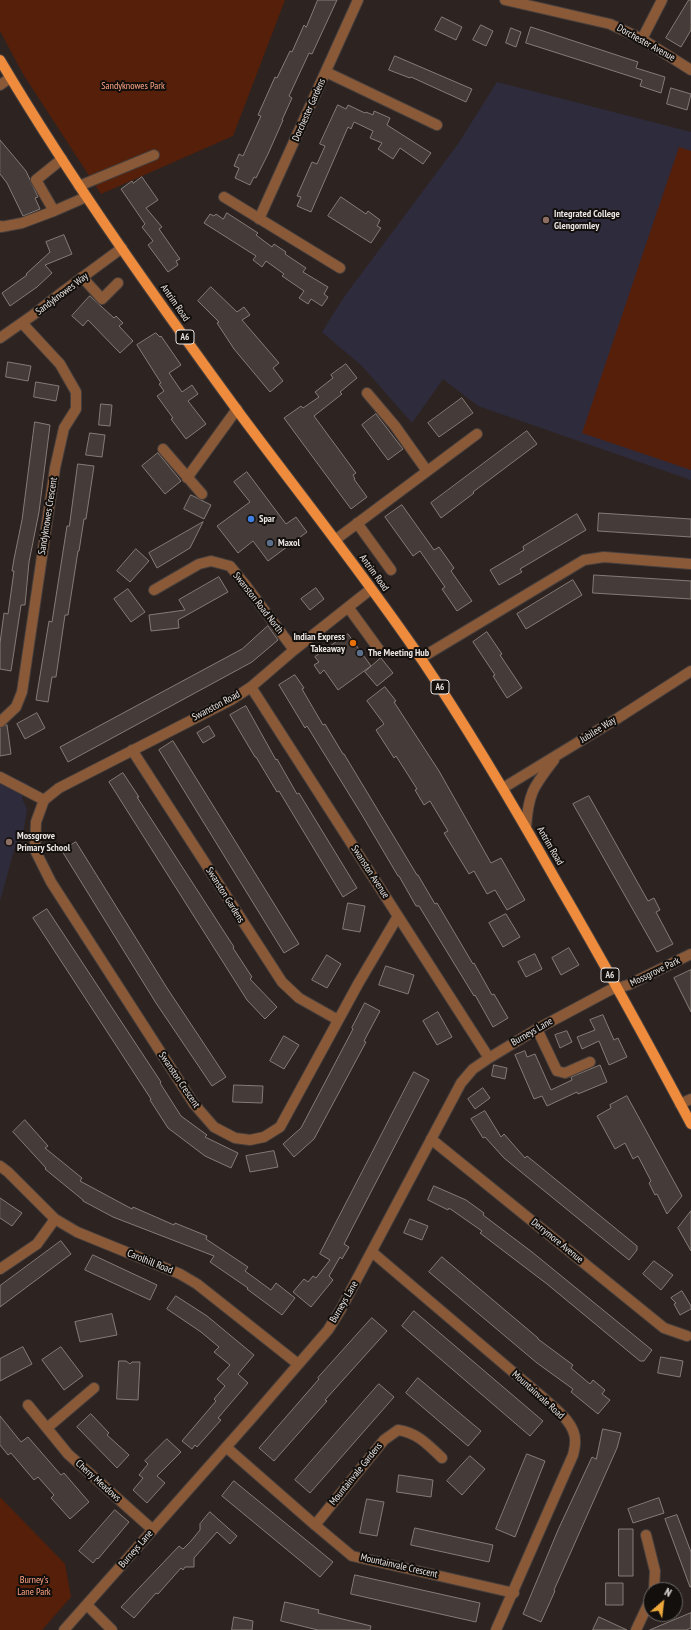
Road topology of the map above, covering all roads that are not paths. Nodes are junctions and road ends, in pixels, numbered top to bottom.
1 (358, 0) edge
2 (505, 0) edge
3 (662, 0) edge
4 (642, 39) junction
5 (0, 60) edge
6 (691, 70) edge
7 (326, 72) junction
8 (10, 78) junction
9 (0, 85) edge
10 (437, 125) dead end
11 (154, 155) dead end
12 (62, 159) junction
13 (79, 186) junction
14 (86, 197) junction
15 (224, 197) dead end
16 (54, 211) junction
17 (259, 218) junction
18 (0, 226) edge
19 (122, 248) junction
20 (340, 268) dead end
21 (82, 277) junction
22 (118, 283) dead end
23 (22, 323) junction
24 (0, 338) edge
25 (368, 393) dead end
26 (237, 409) junction
27 (477, 434) dead end
28 (163, 449) dead end
29 (427, 471) junction
30 (187, 478) junction
31 (202, 494) dead end
32 (357, 523) junction
33 (335, 540) junction
34 (691, 564) edge
35 (391, 570) dead end
36 (371, 589) junction
37 (154, 590) dead end
38 (348, 607) junction
39 (294, 650) junction
40 (380, 651) dead end
41 (421, 658) junction
42 (691, 671) edge
43 (251, 687) junction
44 (0, 722) edge
45 (132, 750) junction
46 (559, 754) junction
47 (0, 777) edge
48 (503, 788) junction
49 (44, 800) junction
50 (526, 828) junction
51 (398, 916) junction
52 (691, 954) edge
53 (618, 987) junction
54 (338, 1020) junction
55 (537, 1029) junction
56 (489, 1058) junction
57 (590, 1062) dead end
58 (691, 1099) edge
59 (680, 1104) junction
60 (691, 1124) edge
61 (431, 1139) junction
62 (0, 1166) edge
63 (55, 1219) junction
64 (372, 1252) junction
65 (0, 1269) edge
66 (687, 1336) dead end
67 (298, 1364) junction
68 (94, 1388) dead end
69 (28, 1405) dead end
70 (47, 1428) junction
71 (226, 1447) junction
72 (442, 1458) dead end
73 (314, 1525) junction
74 (153, 1530) junction
75 (646, 1535) dead end
76 (654, 1582) edge
77 (514, 1593) junction
78 (87, 1605) junction
79 (643, 1615) edge
80 (64, 1630) edge
81 (112, 1630) edge
82 (496, 1630) edge
83 (636, 1630) edge

1 - 7 street, Dorchester Gardens
2 - 4 street, Dorchester Avenue
3 - 4 street
4 - 6 street, Dorchester Avenue
5 - 8 main road, Antrim Road / A6
7 - 10 street
7 - 17 street, Dorchester Gardens
8 - 9 street
8 - 12 main road, Antrim Road / A6
11 - 13 street
12 - 13 main road, Antrim Road / A6
12 - 16 street
13 - 14 main road, Antrim Road / A6
14 - 16 street
14 - 19 main road, Antrim Road / A6
15 - 17 street
16 - 18 street
17 - 20 street
19 - 21 street, Sandyknowes Way
19 - 26 main road, Antrim Road / A6
21 - 22 street
21 - 23 street, Sandyknowes Way
23 - 24 street, Sandyknowes Way
23 - 44 street, Sandyknowes Crescent
25 - 29 street
26 - 30 street
26 - 33 main road, Antrim Road / A6
27 - 29 street
28 - 30 street
29 - 32 street
30 - 31 street
32 - 33 street
32 - 35 street
33 - 36 main road, Antrim Road / A6
34 - 41 street
36 - 38 street, Swanston Road
36 - 41 main road, Antrim Road / A6
37 - 39 street, Swanston Road North
38 - 39 street, Swanston Road
38 - 40 street
39 - 43 street, Swanston Road
41 - 48 main road, Antrim Road / A6
42 - 46 street, Jubilee Way
43 - 45 street, Swanston Road
43 - 51 street, Swanston Avenue
45 - 49 street, Swanston Road
45 - 54 street, Swanston Gardens
46 - 48 street, Jubilee Way
46 - 50 street
47 - 49 street
48 - 50 main road, Antrim Road / A6
49 - 54 street, Swanston Crescent
50 - 53 main road, Antrim Road / A6
51 - 54 street, Swanston Crescent
51 - 56 street, Swanston Avenue
52 - 53 street, Mossgrove Park
53 - 55 street, Burneys Lane
53 - 59 main road, Antrim Road / A6
55 - 56 street, Burneys Lane
55 - 57 street
56 - 61 street, Burneys Lane
58 - 59 street
59 - 60 main road, Antrim Road / A6
61 - 64 street, Burneys Lane
61 - 66 street, Derrymore Avenue
62 - 63 street, Carolhill Road
63 - 65 street
63 - 67 street, Carolhill Road
64 - 67 street, Burneys Lane
64 - 77 street, Mountainvale Road
67 - 71 street, Burneys Lane
68 - 70 street
69 - 70 street, Cherry Meadows
70 - 74 street, Cherry Meadows
71 - 73 street, Mountainvale Crescent
71 - 74 street, Burneys Lane
72 - 73 street, Mountainvale Gardens
73 - 77 street, Mountainvale Crescent
74 - 78 street, Burneys Lane
75 - 76 street
77 - 82 street, Mountainvale Road
78 - 80 street, Burneys Lane
78 - 81 street
79 - 83 street

